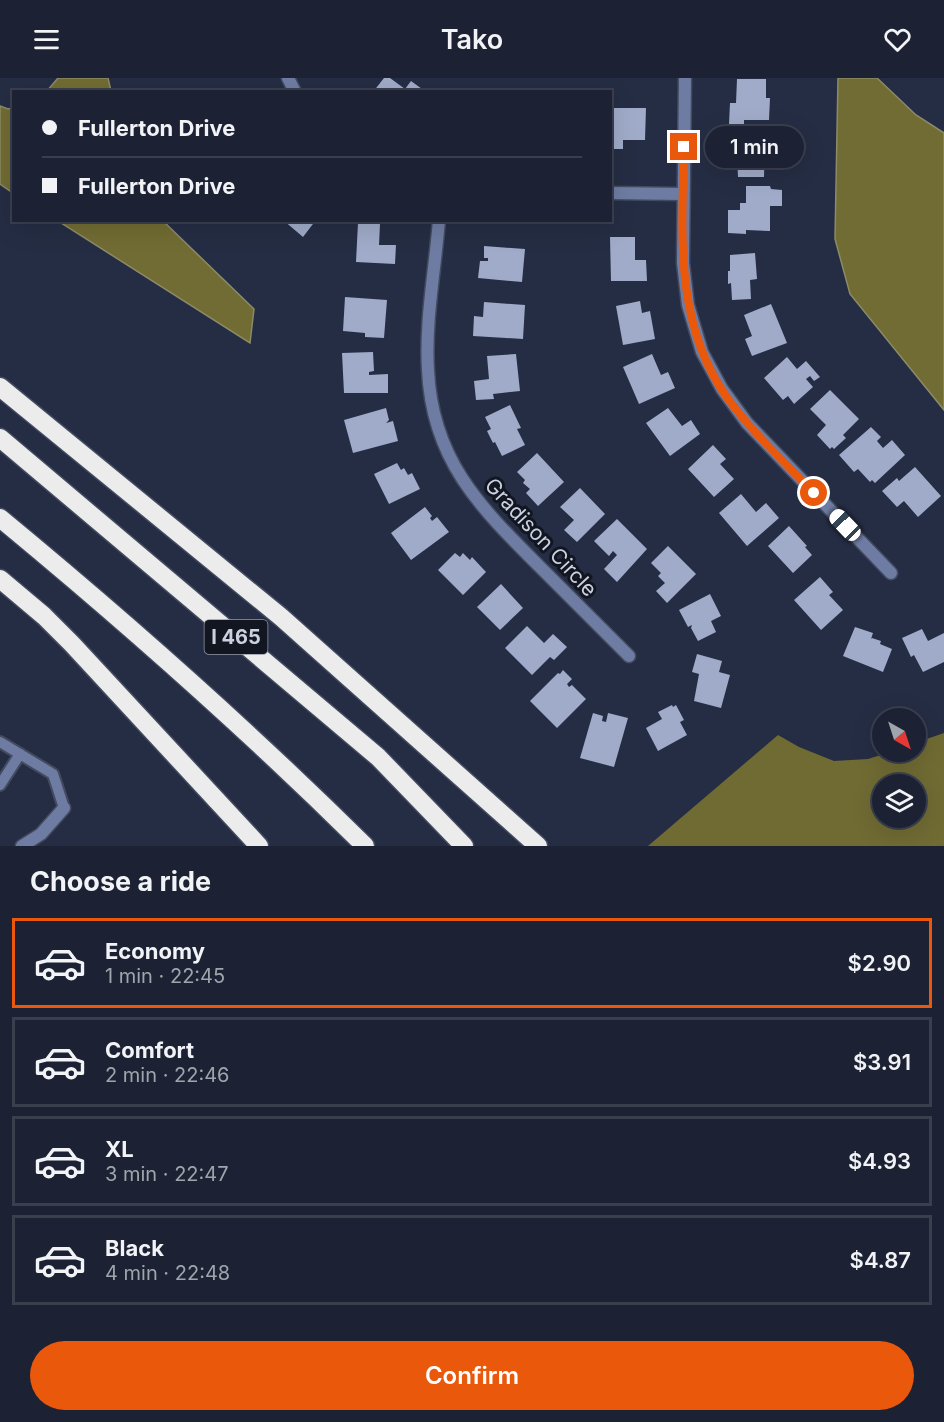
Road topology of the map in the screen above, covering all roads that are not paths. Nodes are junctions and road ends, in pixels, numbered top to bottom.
1 (685, 78) edge
2 (612, 193) edge
3 (683, 194) junction
4 (439, 222) edge
5 (0, 387) edge
6 (0, 438) edge
7 (0, 518) edge
8 (891, 573) dead end
9 (0, 579) edge
10 (629, 656) dead end
11 (0, 742) edge
12 (20, 754) junction
13 (0, 785) edge
14 (64, 808) joint
15 (22, 846) edge
16 (259, 846) edge
17 (365, 846) edge
18 (464, 846) edge
19 (538, 846) edge

1 - 3 street
2 - 3 street
3 - 8 street
4 - 10 street, Gradison Circle
5 - 19 highway
6 - 18 highway, I 465
7 - 17 highway, I 465
9 - 16 highway
11 - 12 lane
12 - 13 lane
12 - 14 lane
14 - 15 street

